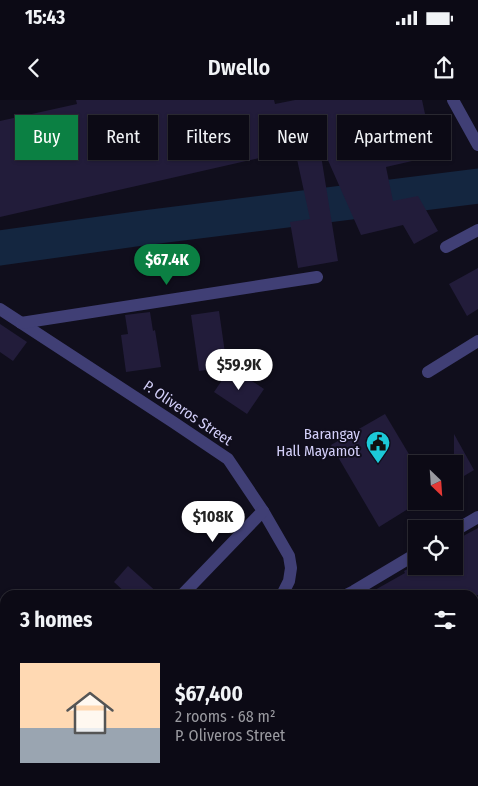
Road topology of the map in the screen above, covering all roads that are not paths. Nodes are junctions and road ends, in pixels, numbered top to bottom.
1 (453, 100) edge
2 (478, 145) edge
3 (478, 230) edge
4 (446, 247) dead end
5 (317, 277) dead end
6 (0, 309) edge
7 (21, 322) junction
8 (478, 341) edge
9 (428, 372) dead end
10 (264, 511) junction
11 (478, 517) edge
12 (463, 526) edge
13 (408, 559) edge
14 (187, 590) edge
15 (284, 590) edge
16 (356, 590) edge

1 - 2 street
3 - 4 street
5 - 7 street
6 - 7 street, P. Oliveros Street
7 - 10 street, P. Oliveros Street
8 - 9 street
10 - 14 street
10 - 15 street, P. Oliveros Street
11 - 12 street
13 - 16 street

